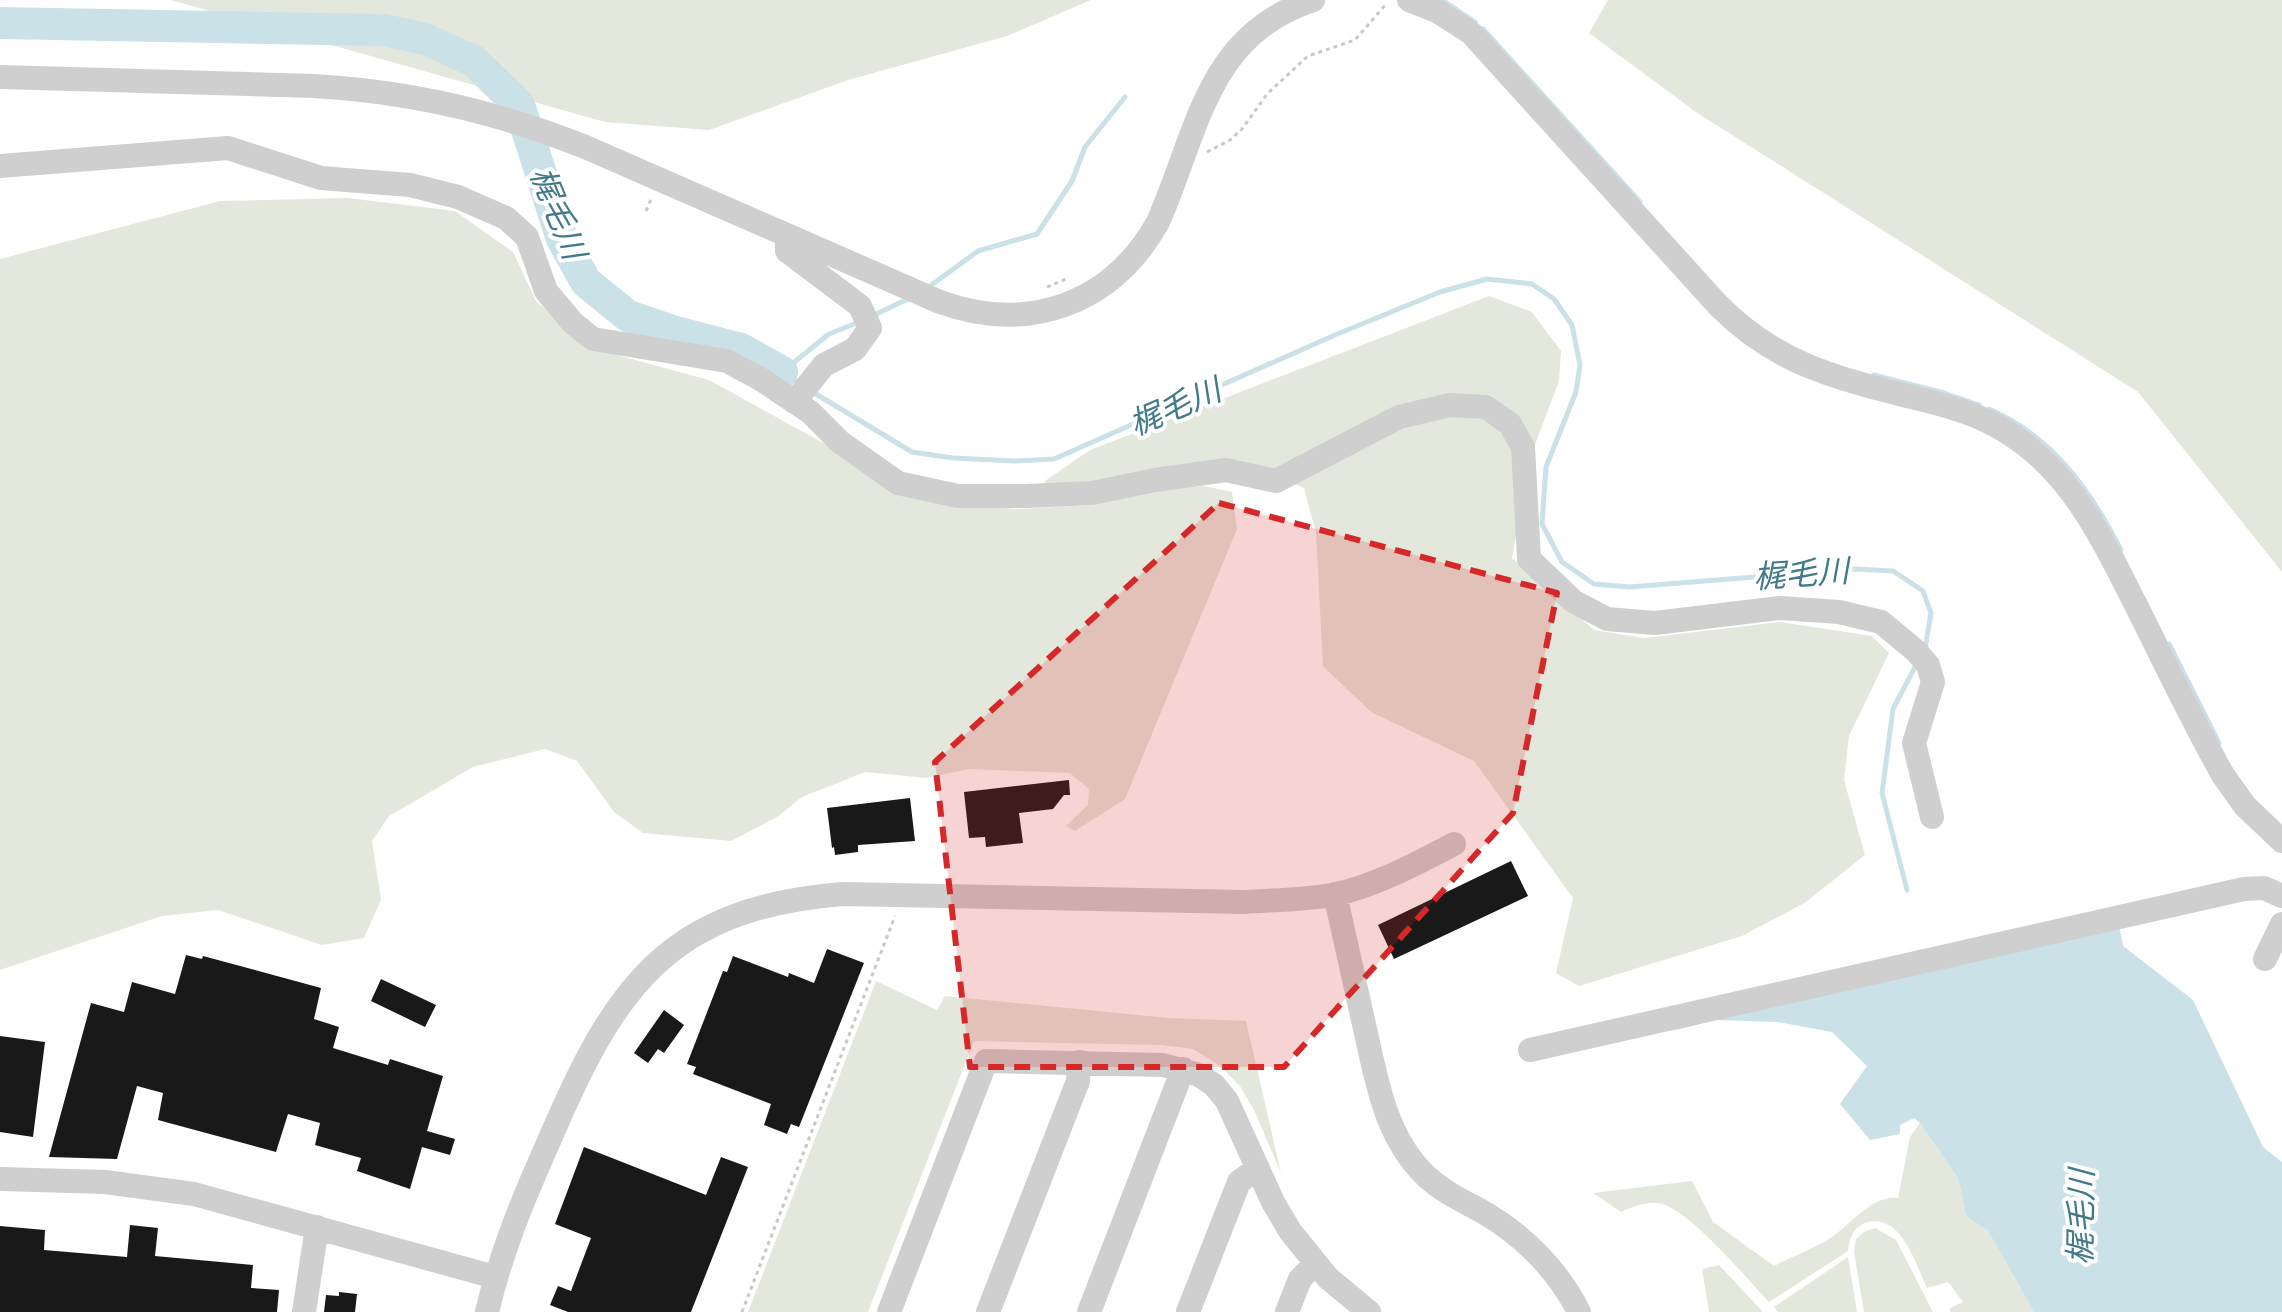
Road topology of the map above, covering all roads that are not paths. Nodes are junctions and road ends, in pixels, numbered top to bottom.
1 (1313, 0) edge
2 (1409, 0) edge
3 (0, 77) edge
4 (0, 166) edge
5 (787, 235) junction
6 (802, 392) junction
7 (1932, 817) dead end
8 (2282, 841) edge
9 (1454, 844) dead end
10 (1335, 894) junction
11 (2282, 896) edge
12 (2282, 924) edge
13 (2265, 959) dead end
14 (1530, 1050) dead end
15 (1079, 1062) junction
16 (1183, 1069) junction
17 (1258, 1168) junction
18 (0, 1179) edge
19 (317, 1227) junction
20 (1315, 1264) junction
21 (495, 1277) junction
22 (304, 1312) edge
23 (487, 1312) edge
24 (889, 1312) edge
25 (988, 1312) edge
26 (1089, 1312) edge
27 (1188, 1312) edge
28 (1287, 1312) edge
29 (1369, 1312) edge
30 (1579, 1312) edge

1 - 5 street
2 - 8 street
3 - 5 street
4 - 6 street
5 - 6 street
6 - 7 street
9 - 10 street
10 - 21 street
10 - 30 street
11 - 14 street
12 - 13 street
15 - 16 street
15 - 24 street
15 - 25 street
16 - 17 street
16 - 26 street
17 - 20 street
17 - 27 street
18 - 19 street
19 - 21 street
19 - 22 street
20 - 28 street
20 - 29 street
21 - 23 street

